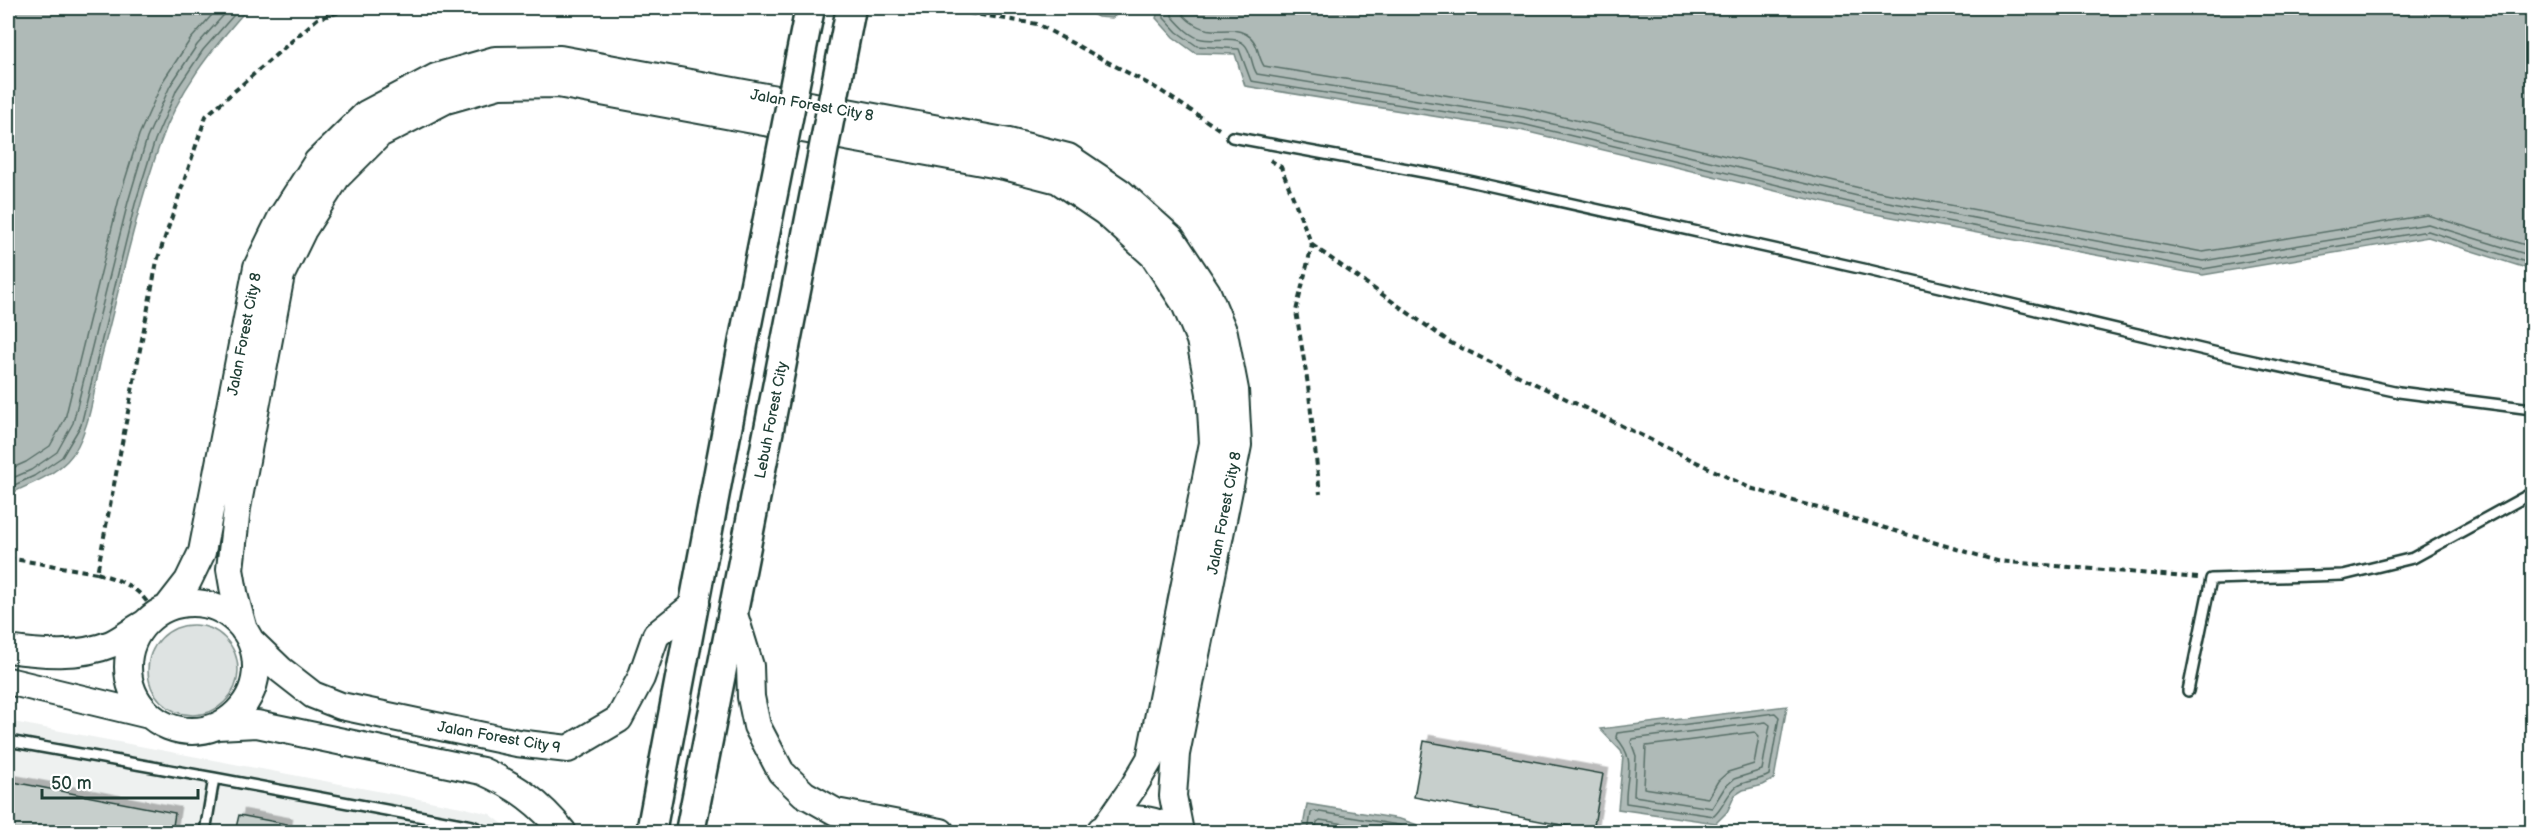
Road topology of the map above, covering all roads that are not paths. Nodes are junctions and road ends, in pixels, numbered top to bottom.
1 (810, 8) edge
2 (851, 8) edge
3 (1232, 136) road end
4 (2532, 408) edge
5 (2532, 493) edge
6 (696, 603) junction
7 (733, 611) junction
8 (155, 616) junction
9 (248, 636) junction
10 (8, 649) edge
11 (8, 681) edge
12 (2188, 691) dead end
13 (149, 715) junction
14 (217, 726) junction
15 (8, 741) edge
16 (214, 778) junction
17 (1101, 831) edge
18 (205, 832) edge
19 (486, 832) edge
20 (563, 832) edge
21 (651, 832) edge
22 (690, 832) edge
23 (940, 832) edge
24 (1175, 832) edge
25 (1180, 832) edge

1 - 6 main road, bridge
2 - 7 main road, Lebuh Forest City, bridge
3 - 4 lane
5 - 12 lane
6 - 9 street, Jalan Forest City 9
6 - 21 main road
7 - 22 main road, Lebuh Forest City
7 - 23 street
8 - 9 street, Jalan Forest City 9
8 - 10 street, Jalan Forest City 9
8 - 13 street
8 - 25 street, Jalan Forest City 8
9 - 14 street
9 - 17 street, Jalan Forest City 8
11 - 13 street
13 - 14 street
14 - 20 street
15 - 16 lane
16 - 18 lane
16 - 19 lane
17 - 24 street

